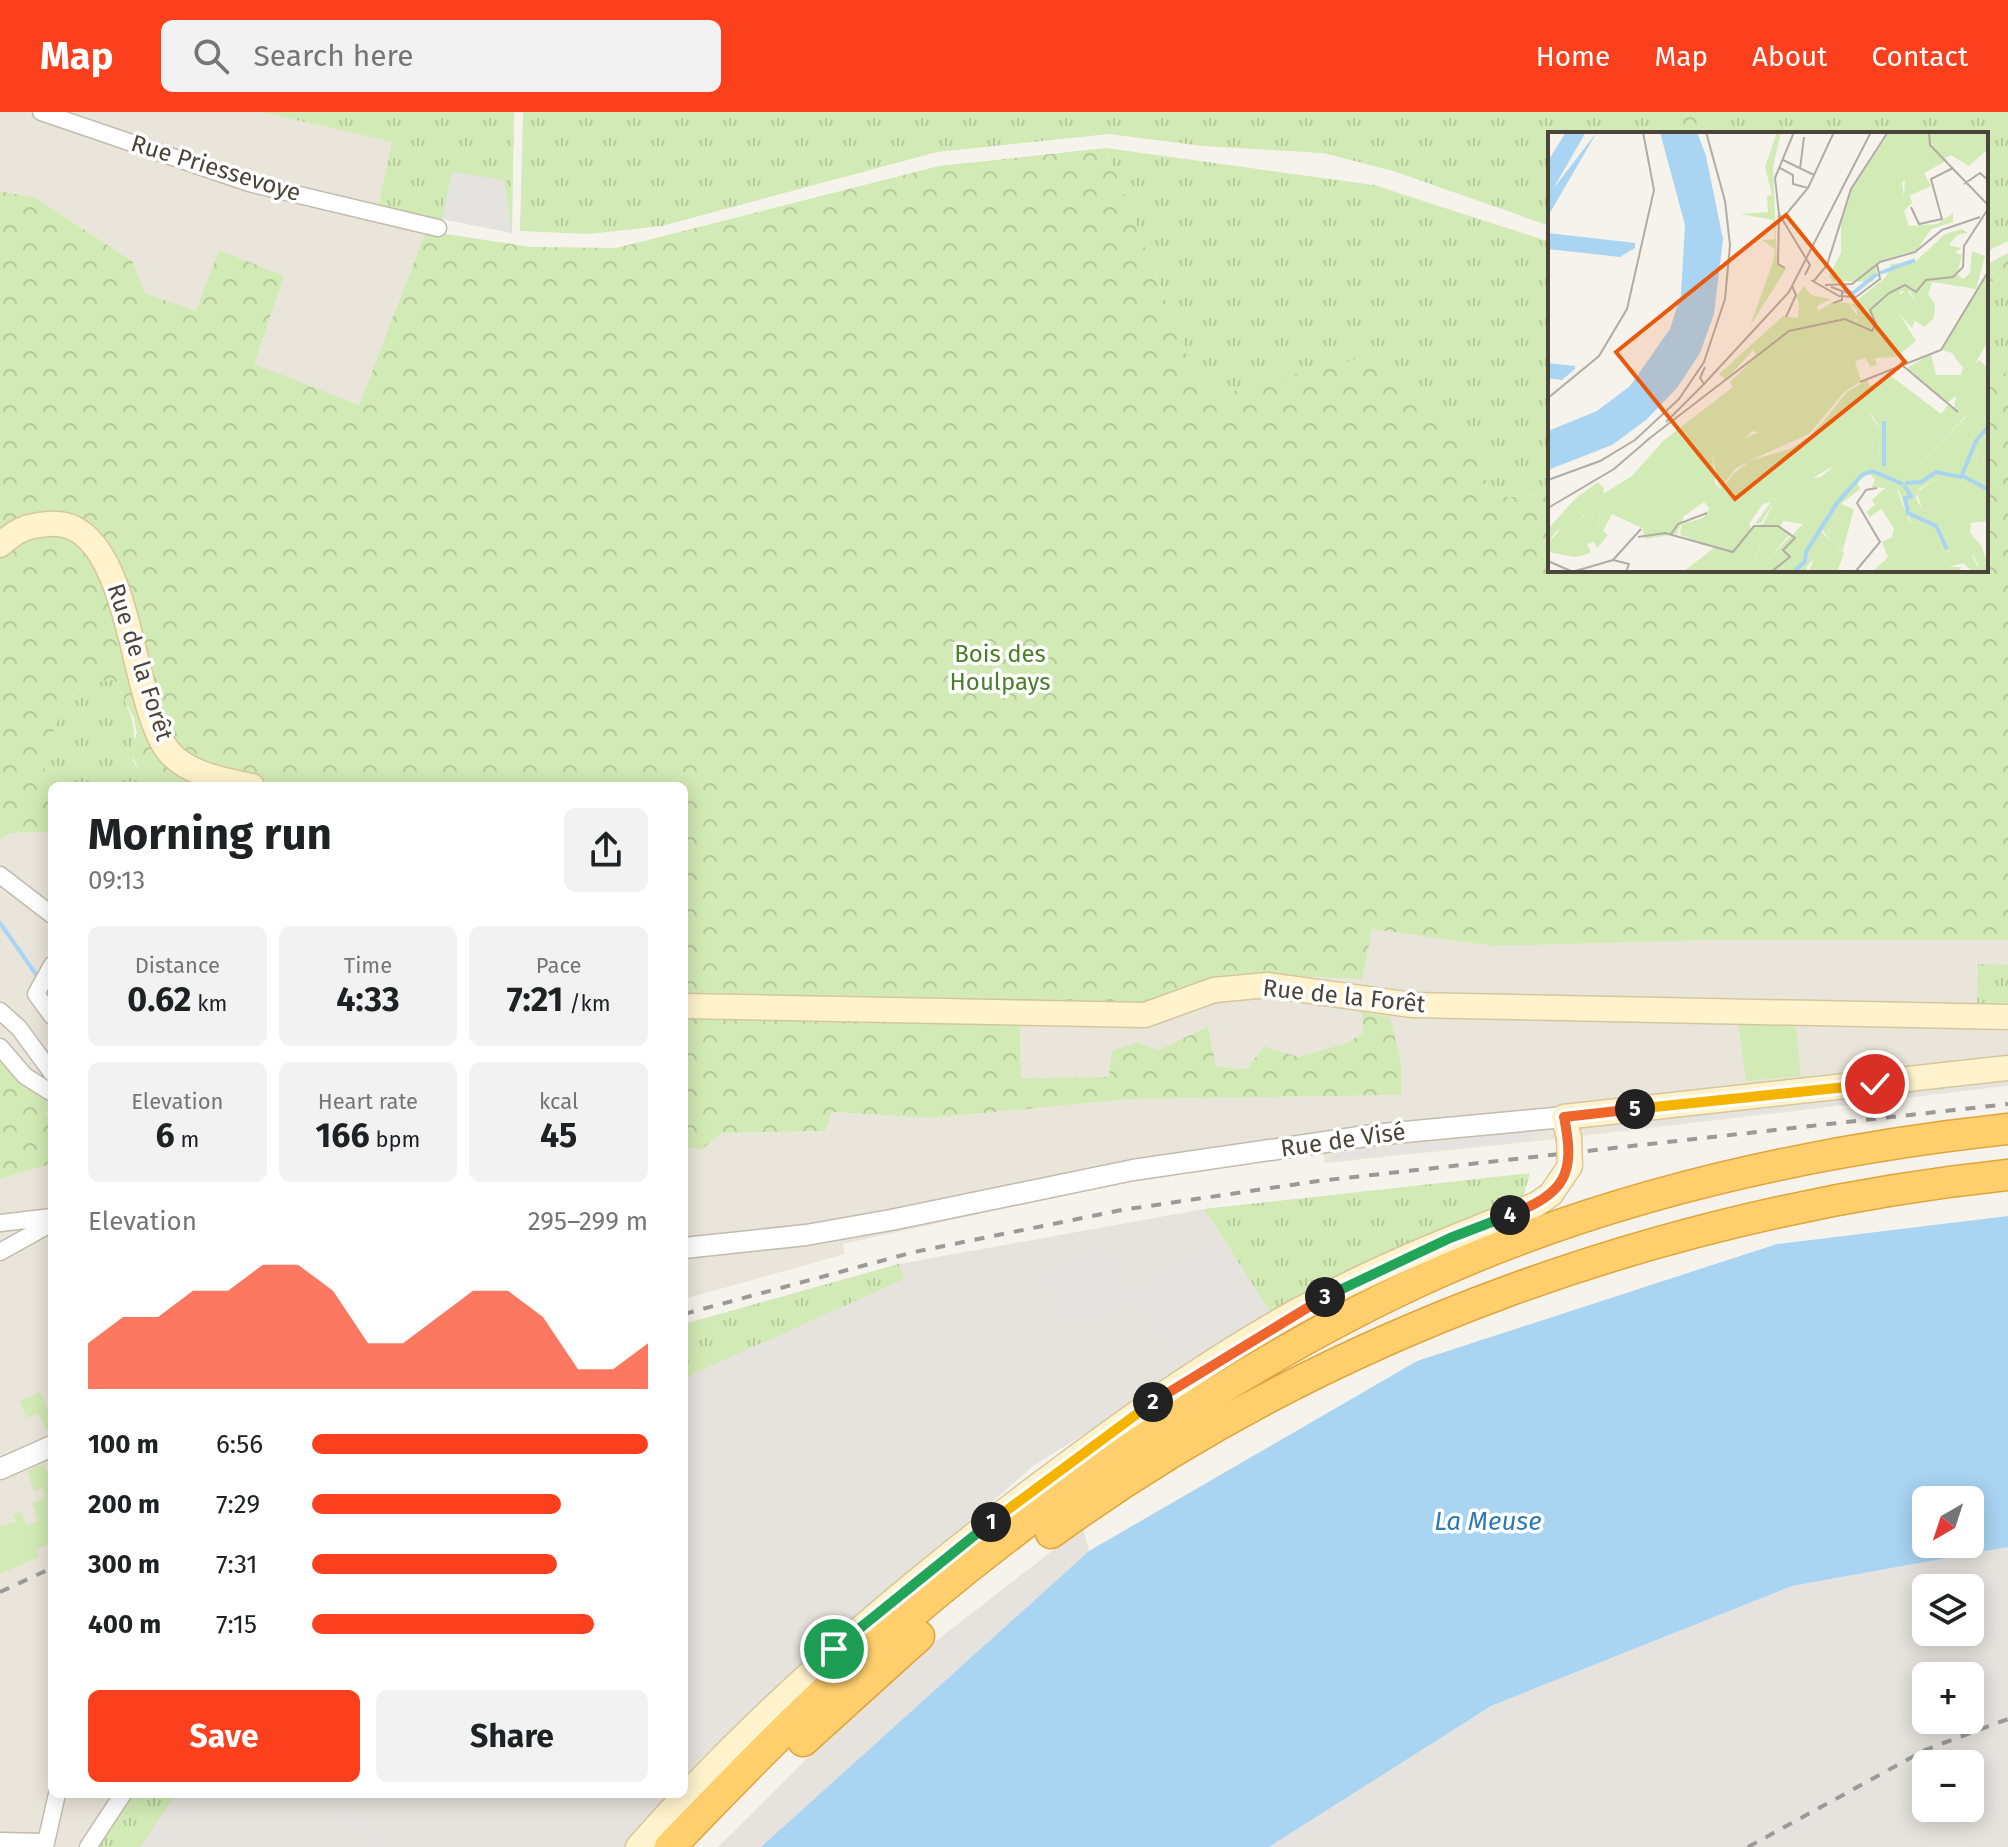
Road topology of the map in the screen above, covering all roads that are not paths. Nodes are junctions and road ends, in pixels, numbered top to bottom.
1 (42, 112) edge
2 (438, 228) dead end
3 (0, 545) edge
4 (234, 782) edge
5 (0, 875) edge
6 (48, 912) edge
7 (48, 972) edge
8 (688, 1006) edge
9 (48, 1010) edge
10 (0, 1011) edge
11 (2008, 1017) edge
12 (0, 1047) edge
13 (48, 1067) edge
14 (2008, 1068) edge
15 (48, 1090) edge
16 (1566, 1127) junction
17 (2008, 1129) edge
18 (2008, 1175) edge
19 (48, 1220) edge
20 (48, 1222) edge
21 (0, 1223) edge
22 (688, 1248) edge
23 (0, 1252) edge
24 (48, 1448) edge
25 (0, 1469) edge
26 (688, 1793) edge
27 (56, 1798) edge
28 (120, 1798) edge
29 (684, 1798) edge
30 (0, 1841) edge
31 (45, 1844) edge
32 (88, 1847) edge
33 (638, 1847) edge
34 (670, 1847) edge
35 (697, 1847) edge

1 - 2 street, Rue Priessevoye
3 - 4 main road, Rue de la Forêt
5 - 6 street
7 - 9 street
8 - 11 main road, Rue de la Forêt
10 - 13 street
12 - 15 street
14 - 16 main road, Rue de Visé
16 - 22 street, Rue de Visé
16 - 26 main road, bridge
17 - 34 highway
18 - 35 highway
19 - 21 street
20 - 23 street
24 - 25 street
27 - 31 street
28 - 32 street
29 - 33 main road, bridge
30 - 31 street

